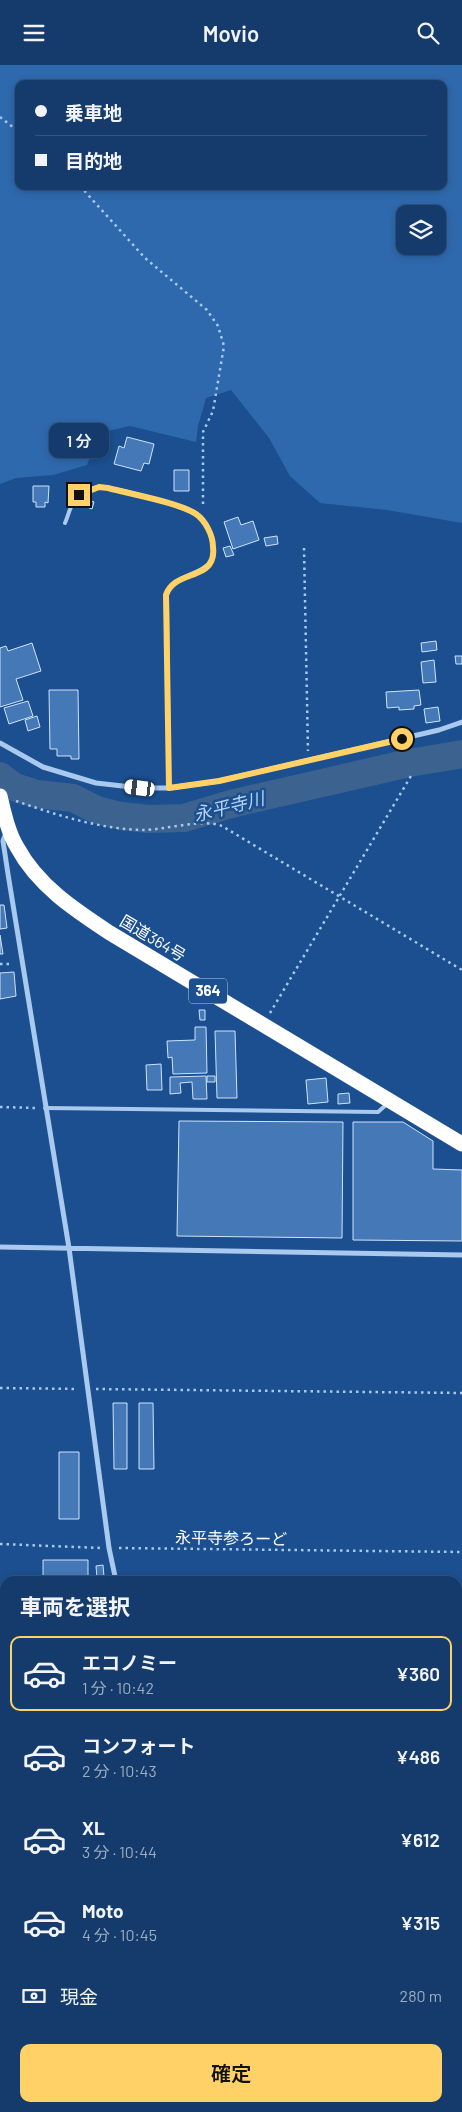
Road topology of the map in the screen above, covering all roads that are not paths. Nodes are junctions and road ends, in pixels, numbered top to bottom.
1 (65, 523) dead end
2 (462, 722) edge
3 (0, 743) edge
4 (169, 788) junction
5 (1, 800) edge
6 (8, 828) junction
7 (391, 1101) junction
8 (45, 1108) junction
9 (462, 1144) edge
10 (0, 1247) edge
11 (69, 1248) junction
12 (462, 1255) edge
13 (115, 1576) edge

1 - 4 lane
2 - 4 street
3 - 4 street
5 - 6 highway, 国道364号 / 364
6 - 7 highway, 国道364号 / 364
6 - 8 street
7 - 8 lane
7 - 9 highway, 国道364号 / 364
8 - 11 street
10 - 11 street
11 - 12 street
11 - 13 street

